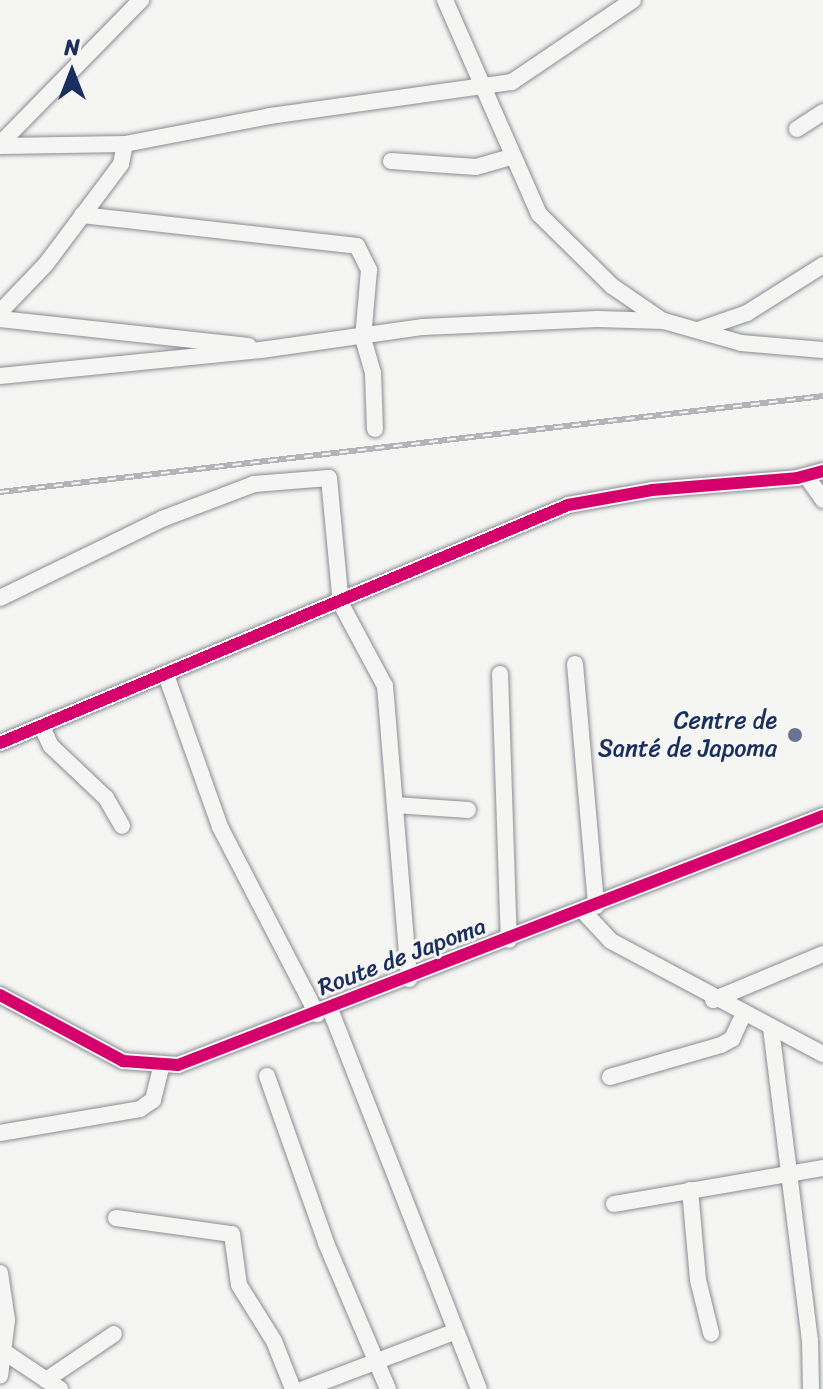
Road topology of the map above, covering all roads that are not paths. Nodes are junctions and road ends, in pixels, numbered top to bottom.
1 (141, 0) edge
2 (445, 0) edge
3 (628, 1) edge
4 (481, 89) junction
5 (823, 112) edge
6 (797, 129) dead end
7 (125, 144) junction
8 (0, 145) edge
9 (510, 157) junction
10 (391, 161) dead end
11 (82, 215) junction
12 (823, 265) edge
13 (0, 312) edge
14 (0, 319) edge
15 (664, 321) junction
16 (698, 330) junction
17 (363, 338) junction
18 (261, 350) junction
19 (823, 350) edge
20 (0, 376) edge
21 (375, 429) dead end
22 (823, 471) edge
23 (807, 477) junction
24 (823, 500) edge
25 (0, 598) edge
26 (341, 604) junction
27 (575, 664) dead end
28 (500, 674) dead end
29 (166, 675) junction
30 (42, 727) junction
31 (0, 743) edge
32 (395, 805) junction
33 (468, 810) dead end
34 (823, 816) edge
35 (122, 826) dead end
36 (589, 908) junction
37 (509, 940) junction
38 (823, 954) edge
39 (409, 979) junction
40 (0, 995) edge
41 (713, 1000) junction
42 (323, 1012) junction
43 (743, 1015) junction
44 (771, 1028) junction
45 (823, 1054) edge
46 (162, 1065) junction
47 (267, 1076) dead end
48 (610, 1077) dead end
49 (0, 1133) edge
50 (823, 1168) edge
51 (790, 1172) junction
52 (690, 1190) junction
53 (614, 1204) dead end
54 (116, 1218) dead end
55 (1, 1279) edge
56 (454, 1332) junction
57 (711, 1333) dead end
58 (114, 1334) dead end
59 (6, 1353) junction
60 (377, 1361) junction
61 (0, 1376) edge
62 (53, 1384) edge
63 (811, 1387) edge
64 (293, 1389) edge
65 (304, 1389) edge
66 (388, 1389) edge
67 (479, 1389) edge

1 - 8 street
2 - 4 street
3 - 4 street
4 - 7 street
4 - 9 street
5 - 6 street
7 - 8 street
7 - 11 street
9 - 10 street
9 - 15 street
11 - 13 street
11 - 17 street
12 - 16 street
14 - 18 street
15 - 16 street
15 - 17 street
16 - 19 street
17 - 18 street
17 - 21 street
18 - 20 street
22 - 23 street
23 - 24 street
23 - 26 street
25 - 26 street
26 - 29 street
26 - 32 street
27 - 36 street
28 - 37 street
29 - 30 street
29 - 42 street
30 - 31 street
30 - 35 street
32 - 33 street
32 - 39 street
34 - 36 street, Route de Japoma
36 - 37 street, Route de Japoma
36 - 41 street
37 - 39 street, Route de Japoma
38 - 41 street
39 - 42 street, Route de Japoma
40 - 46 street, Route de Japoma
41 - 43 street
42 - 46 street, Route de Japoma
42 - 56 street
43 - 44 street
43 - 48 street
44 - 45 street
44 - 51 street
46 - 49 street
47 - 60 street
50 - 51 street
51 - 52 street
51 - 63 street
52 - 53 street
52 - 57 street
54 - 64 street
55 - 59 street
56 - 60 street
56 - 67 street
58 - 62 street
59 - 61 street
59 - 62 street
60 - 65 street
60 - 66 street

